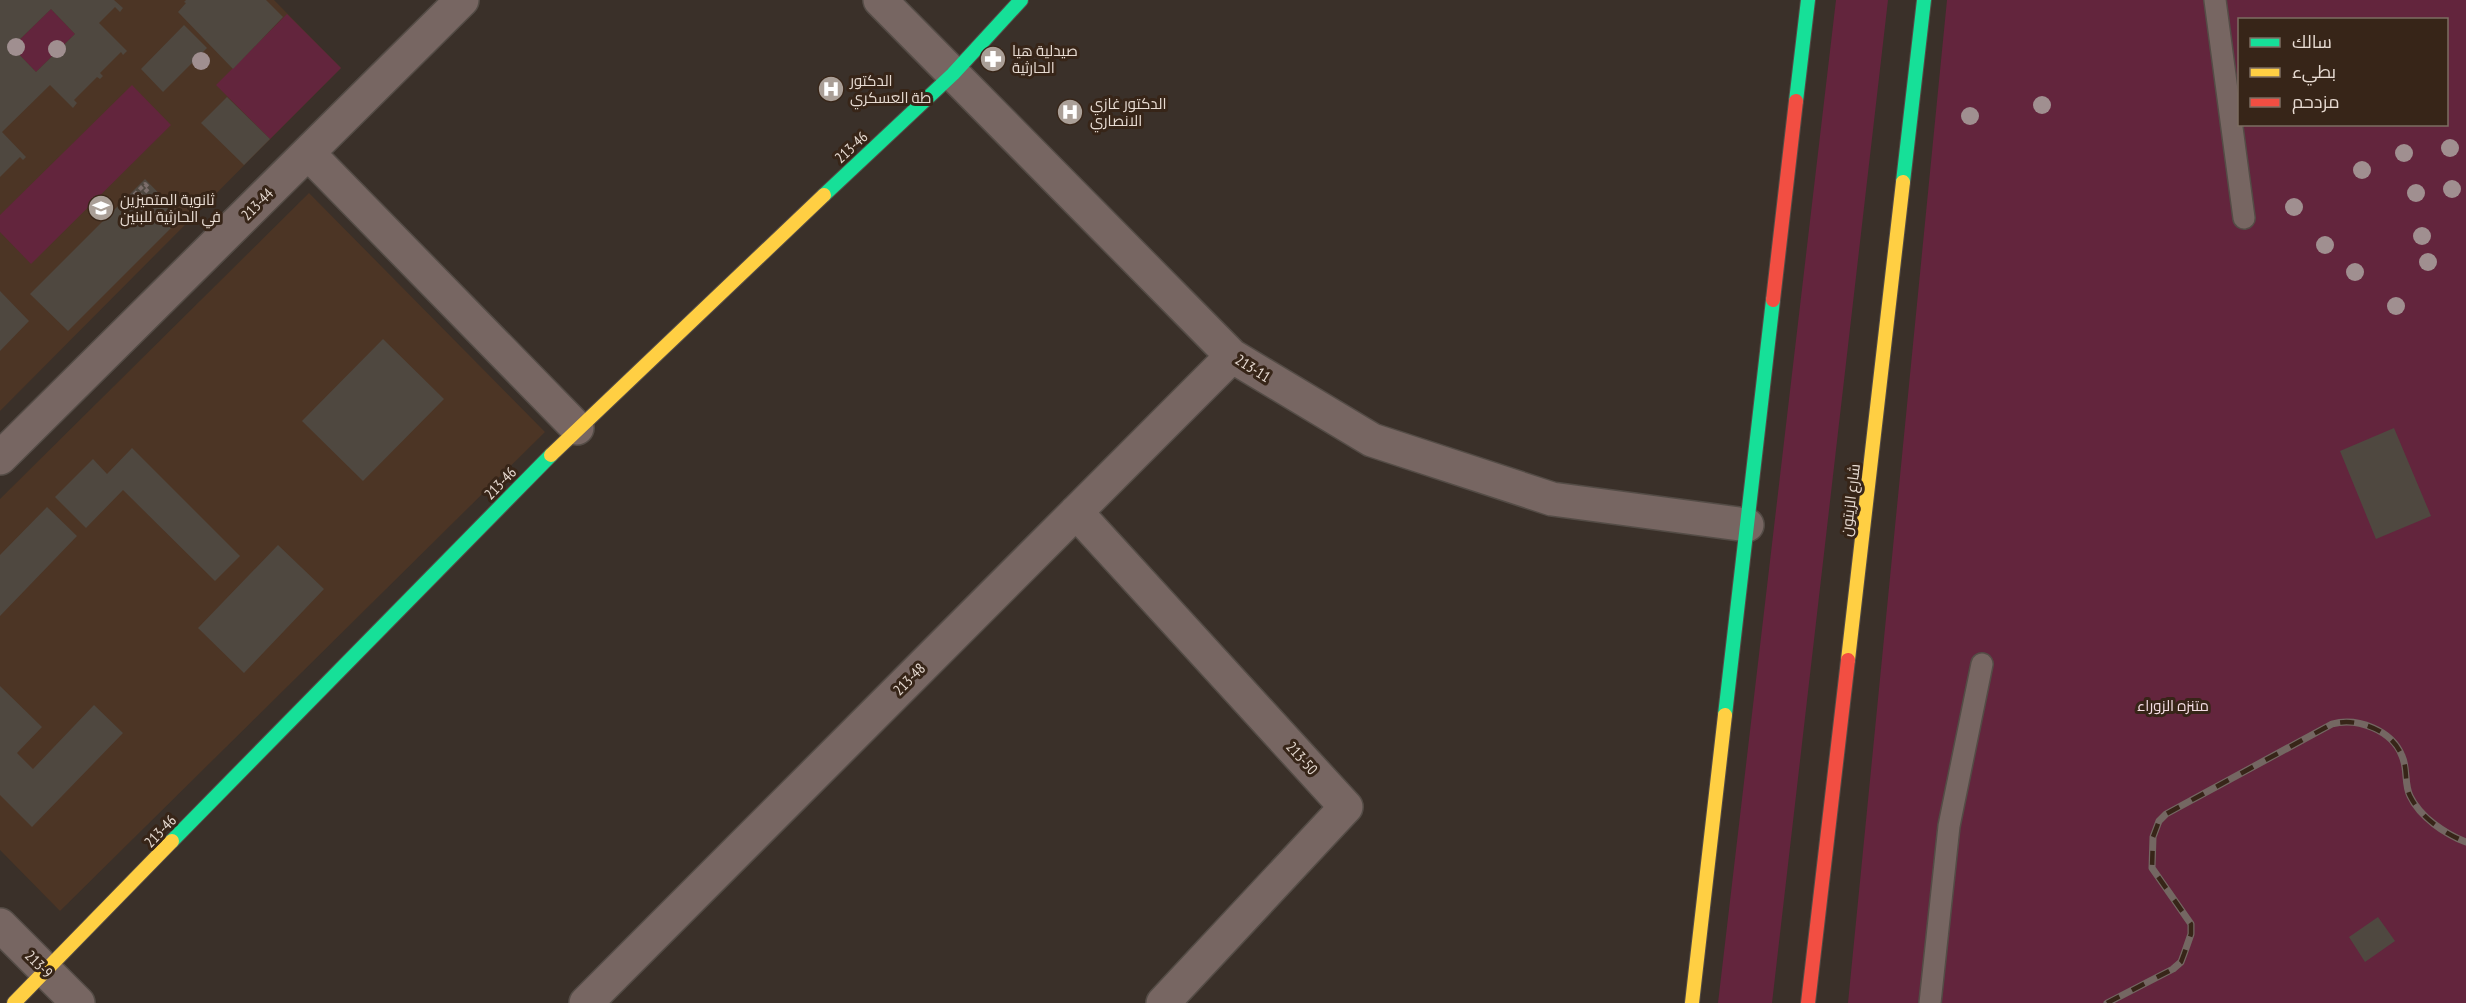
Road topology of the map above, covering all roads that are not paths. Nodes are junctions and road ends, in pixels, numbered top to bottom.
1 (462, 0) edge
2 (880, 0) edge
3 (1021, 0) edge
4 (1808, 0) edge
5 (1924, 0) edge
6 (2215, 0) edge
7 (953, 74) junction
8 (308, 153) junction
9 (2244, 218) dead end
10 (1232, 356) junction
11 (577, 428) junction
12 (0, 458) edge
13 (1076, 512) junction
14 (1747, 525) junction
15 (1982, 664) dead end
16 (0, 925) edge
17 (45, 971) junction
18 (14, 1003) edge
19 (78, 1003) edge
20 (586, 1003) edge
21 (1163, 1003) edge
22 (1692, 1003) edge
23 (1808, 1003) edge
24 (1930, 1003) edge

1 - 8 street, 213-44
2 - 7 street, 213-11
3 - 7 main road, 213-46
4 - 14 main road
5 - 23 main road, شارع الزيتون
6 - 9 lane
7 - 10 street, 213-11
7 - 11 main road, 213-46
8 - 11 street
8 - 12 street, 213-44
10 - 13 street, 213-48
10 - 14 street, 213-11
11 - 17 main road, 213-46
13 - 20 street, 213-48
13 - 21 street, 213-50
14 - 22 main road
15 - 24 lane
16 - 17 street, 213-9
17 - 18 main road, 213-46
17 - 19 street, 213-9

